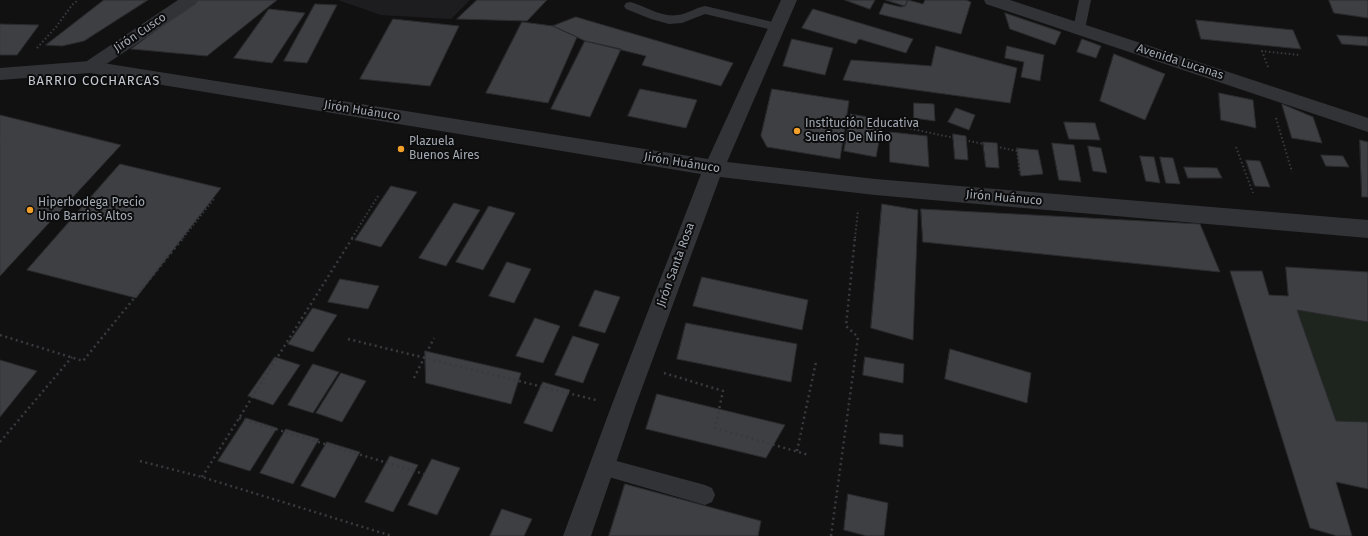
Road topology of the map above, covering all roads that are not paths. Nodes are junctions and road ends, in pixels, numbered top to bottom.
1 (190, 0) edge
2 (789, 0) edge
3 (992, 0) edge
4 (1085, 0) edge
5 (630, 6) dead end
6 (777, 27) junction
7 (1079, 29) junction
8 (90, 67) junction
9 (7, 73) edge
10 (1368, 125) edge
11 (714, 168) junction
12 (1368, 229) edge
13 (602, 466) junction
14 (705, 495) dead end
15 (577, 536) edge

1 - 8 street, Jirón Cusco
2 - 6 street, Jirón Santa Rosa
3 - 7 street, Avenida Lucanas
4 - 7 lane
5 - 6 lane
6 - 11 street, Jirón Santa Rosa
7 - 10 street, Avenida Lucanas
8 - 9 street, Jirón Huánuco
8 - 11 street, Jirón Huánuco
11 - 12 street, Jirón Huánuco
11 - 13 street, Jirón Santa Rosa
13 - 14 lane
13 - 15 street, Jirón Santa Rosa

